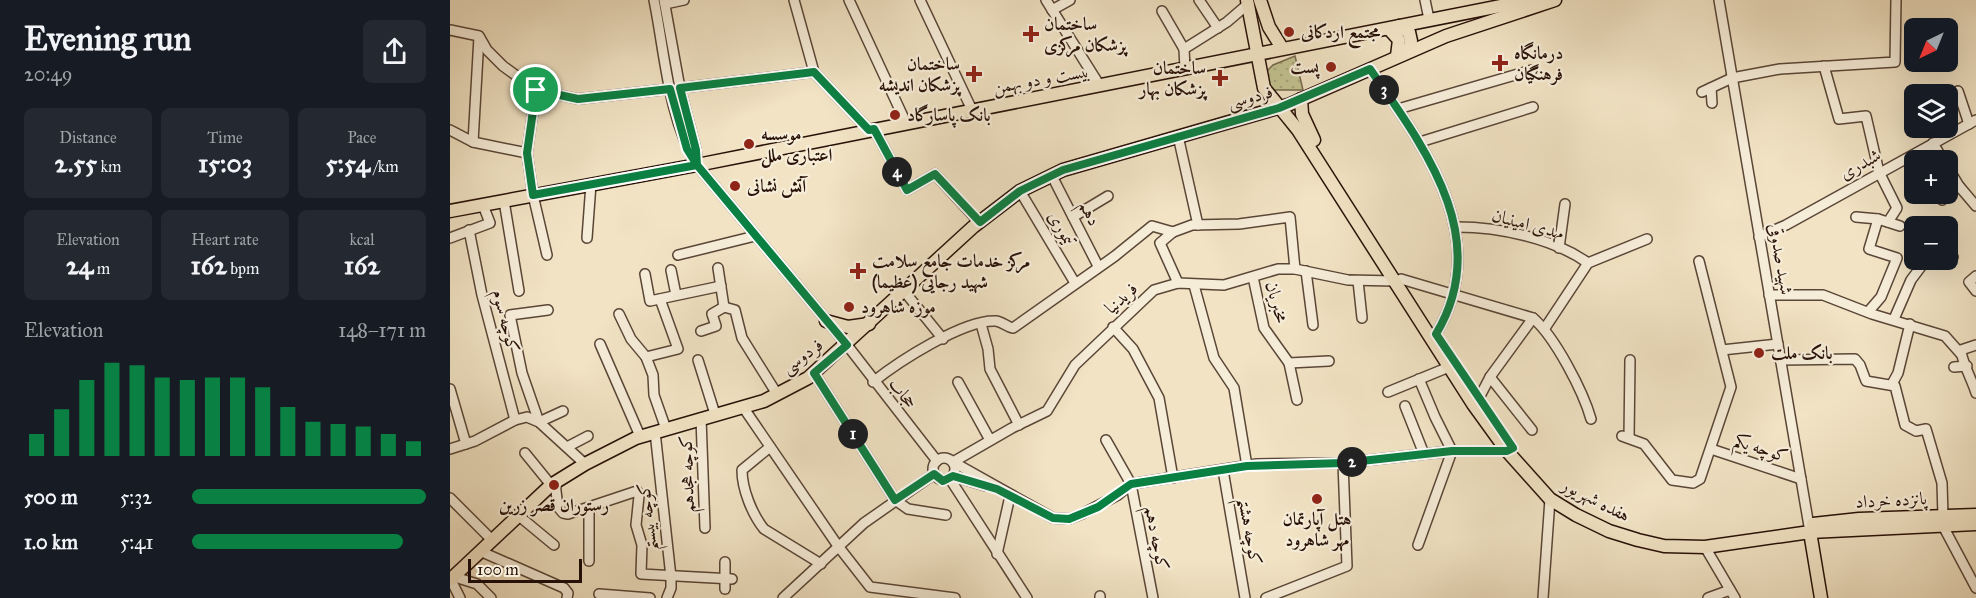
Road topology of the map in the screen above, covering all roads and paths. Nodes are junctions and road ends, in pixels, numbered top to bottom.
1 (654, 0) edge
2 (684, 0) edge
3 (794, 0) edge
4 (849, 0) edge
5 (920, 0) edge
6 (1046, 0) edge
7 (1070, 0) edge
8 (1199, 0) edge
9 (1425, 0) edge
10 (1531, 0) edge
11 (1555, 0) edge
12 (1719, 0) edge
13 (1896, 0) edge
14 (1252, 1) edge
15 (664, 2) edge
16 (1052, 10) junction
17 (1162, 11) dead end
18 (1430, 19) junction
19 (1394, 27) junction
20 (1218, 28) junction
21 (450, 30) edge
22 (479, 36) junction
23 (1282, 48) junction
24 (1184, 49) junction
25 (1258, 53) junction
26 (1403, 53) junction
27 (1824, 66) junction
28 (1185, 69) junction
29 (1370, 69) junction
30 (1532, 70) dead end
31 (814, 72) junction
32 (1732, 78) junction
33 (1100, 86) junction
34 (680, 88) junction
35 (670, 89) junction
36 (536, 90) junction
37 (1958, 91) dead end
38 (1301, 99) junction
39 (1712, 102) dead end
40 (1533, 107) dead end
41 (1279, 108) junction
42 (1398, 109) junction
43 (972, 110) junction
44 (1973, 122) edge
45 (906, 123) junction
46 (872, 129) junction
47 (450, 130) edge
48 (1178, 136) junction
49 (1420, 141) junction
50 (473, 142) junction
51 (1933, 143) junction
52 (1937, 150) edge
53 (527, 153) junction
54 (697, 165) junction
55 (1879, 172) junction
56 (1052, 176) junction
57 (591, 184) junction
58 (1959, 186) edge
59 (1020, 191) junction
60 (533, 195) junction
61 (1108, 196) dead end
62 (504, 201) junction
63 (483, 204) junction
64 (1564, 204) dead end
65 (1976, 206) edge
66 (450, 211) edge
67 (1073, 217) junction
68 (1856, 217) dead end
69 (1878, 219) junction
70 (980, 222) junction
71 (1888, 222) junction
72 (1198, 225) junction
73 (1900, 226) dead end
74 (1456, 227) junction
75 (469, 230) junction
76 (1173, 232) junction
77 (755, 236) junction
78 (1759, 237) junction
79 (450, 238) edge
80 (587, 238) dead end
81 (1647, 240) dead end
82 (1559, 248) junction
83 (547, 255) dead end
84 (678, 255) dead end
85 (1699, 261) dead end
86 (1588, 263) junction
87 (1098, 266) junction
88 (718, 268) dead end
89 (1295, 269) junction
90 (671, 270) dead end
91 (1918, 270) edge
92 (1306, 271) junction
93 (645, 273) dead end
94 (1976, 276) edge
95 (1253, 277) junction
96 (1398, 280) junction
97 (1358, 281) junction
98 (1075, 283) junction
99 (1178, 284) junction
100 (1194, 285) junction
101 (721, 286) junction
102 (519, 291) dead end
103 (904, 291) junction
104 (1976, 291) edge
105 (676, 295) junction
106 (1769, 295) junction
107 (1452, 296) junction
108 (660, 299) junction
109 (724, 307) junction
110 (548, 310) dead end
111 (1868, 312) junction
112 (620, 314) dead end
113 (1362, 318) dead end
114 (1533, 318) junction
115 (1894, 319) junction
116 (826, 321) junction
117 (869, 324) junction
118 (981, 324) junction
119 (1910, 324) junction
120 (1313, 325) dead end
121 (1113, 327) junction
122 (1545, 328) junction
123 (700, 331) dead end
124 (1436, 334) junction
125 (944, 339) junction
126 (600, 344) dead end
127 (1778, 344) junction
128 (847, 345) junction
129 (1976, 345) edge
130 (1722, 350) junction
131 (1961, 354) junction
132 (646, 357) junction
133 (698, 360) dead end
134 (1630, 360) dead end
135 (1780, 360) junction
136 (1329, 361) dead end
137 (1289, 363) junction
138 (1449, 366) junction
139 (1967, 366) junction
140 (1954, 367) dead end
141 (814, 373) junction
142 (1490, 377) junction
143 (1419, 379) junction
144 (873, 382) junction
145 (958, 382) dead end
146 (1892, 384) junction
147 (450, 389) edge
148 (1973, 389) edge
149 (1388, 392) dead end
150 (777, 394) junction
151 (1296, 400) dead end
152 (1478, 400) junction
153 (1405, 406) dead end
154 (742, 407) junction
155 (563, 411) dead end
156 (715, 414) junction
157 (701, 418) junction
158 (1591, 419) dead end
159 (515, 420) junction
160 (539, 422) junction
161 (1019, 425) junction
162 (660, 430) junction
163 (1532, 430) dead end
164 (588, 436) dead end
165 (640, 436) junction
166 (990, 440) junction
167 (1106, 441) dead end
168 (466, 444) junction
169 (567, 447) junction
170 (770, 447) junction
171 (450, 449) edge
172 (1711, 449) junction
173 (1510, 450) junction
174 (1452, 451) junction
175 (525, 453) dead end
176 (1424, 454) junction
177 (937, 461) junction
178 (953, 462) junction
179 (1343, 463) junction
180 (585, 464) junction
181 (1247, 466) junction
182 (1222, 470) junction
183 (934, 474) junction
184 (1173, 478) junction
185 (949, 479) junction
186 (1801, 479) junction
187 (553, 484) junction
188 (1131, 484) junction
189 (997, 489) junction
190 (1010, 496) junction
191 (450, 498) edge
192 (1550, 499) junction
193 (895, 500) junction
194 (589, 507) junction
195 (946, 515) dead end
196 (1976, 515) edge
197 (519, 516) junction
198 (1943, 521) junction
199 (1976, 525) edge
200 (705, 528) dead end
201 (1809, 528) junction
202 (493, 541) junction
203 (554, 545) dead end
204 (1418, 545) dead end
205 (838, 546) junction
206 (1705, 547) junction
207 (482, 552) junction
208 (997, 554) junction
209 (589, 561) dead end
210 (725, 562) dead end
211 (821, 564) junction
212 (671, 577) junction
213 (452, 579) edge
214 (729, 579) junction
215 (1976, 588) edge
216 (725, 589) dead end
217 (878, 593) edge
218 (599, 594) dead end
219 (1733, 594) edge
220 (1279, 596) edge
221 (626, 597) edge
222 (460, 598) edge
223 (491, 598) edge
224 (567, 598) edge
225 (650, 598) edge
226 (667, 598) edge
227 (783, 598) edge
228 (955, 598) edge
229 (1028, 598) edge
230 (1153, 598) edge
231 (1245, 598) edge
232 (1266, 598) edge
233 (1543, 598) edge
234 (1708, 598) edge
235 (1821, 598) edge

1 - 35 street, حجاب
2 - 15 street
3 - 31 street
4 - 45 street
5 - 43 street
6 - 16 street
7 - 16 street
8 - 20 street
9 - 18 street
10 - 18 main road, بیست و دو بهمن
11 - 26 main road
12 - 32 street, شهید صدوقی
13 - 27 street
14 - 20 street
14 - 23 main road
14 - 25 main road, هفده شهریور
15 - 34 street
16 - 33 street
17 - 24 street
18 - 19 main road, بیست و دو بهمن
19 - 23 main road, بیست و دو بهمن
19 - 26 main road
20 - 24 street
21 - 22 street
22 - 36 street
22 - 50 street
23 - 25 main road, بیست و دو بهمن
24 - 28 street
25 - 28 main road, بیست و دو بهمن
25 - 41 main road, هفده شهریور
26 - 29 main road
27 - 32 street
27 - 55 street
28 - 33 main road, بیست و دو بهمن
29 - 38 main road
29 - 42 street
30 - 42 street
31 - 34 street
31 - 46 street
32 - 39 street
32 - 78 street, شهید صدوقی
33 - 43 main road, بیست و دو بهمن
34 - 54 street
35 - 36 street
35 - 54 street, حجاب
36 - 53 street
37 - 44 street
38 - 41 main road, فردوسی
38 - 96 main road, هفده شهریور
40 - 49 street
41 - 48 main road, فردوسی
41 - 96 main road, هفده شهریور
42 - 49 street
43 - 45 main road, بیست و دو بهمن
44 - 51 street, شبدری
45 - 46 main road, بیست و دو بهمن
46 - 54 main road, بیست و دو بهمن
46 - 70 street
47 - 50 street
48 - 56 main road, فردوسی
48 - 72 street
49 - 74 street
50 - 53 street
51 - 52 street
51 - 55 street, شبدری
53 - 60 street
54 - 57 main road, بیست و دو بهمن
54 - 77 street, حجاب
55 - 71 street
55 - 78 street, شبدری
56 - 59 main road, فردوسی
56 - 67 street, دهم
57 - 60 main road, بیست و دو بهمن
57 - 80 street
58 - 65 street
59 - 70 main road, فردوسی
59 - 98 street, تیموری
60 - 62 main road, بیست و دو بهمن
60 - 83 street
61 - 67 street
62 - 63 main road, بیست و دو بهمن
62 - 102 street
63 - 66 main road, بیست و دو بهمن
63 - 75 street
64 - 82 street
67 - 87 street, دهم
68 - 69 street
69 - 71 street
69 - 111 street
70 - 103 main road, فردوسی
71 - 73 street
72 - 76 street
72 - 89 street
74 - 82 street, مهدی امینیان
74 - 107 street
75 - 79 street
75 - 159 street, کوچه سوم
76 - 87 street
76 - 99 street
77 - 84 street
77 - 116 street, حجاب
78 - 106 street, شهید صدوقی
81 - 86 street
82 - 86 street, مهدی امینیان
85 - 130 street
86 - 122 street
87 - 98 street
88 - 101 street
89 - 92 street, فریدنیا
89 - 95 street, فریدنیا
90 - 105 street
91 - 115 street
92 - 97 street, فریدنیا
92 - 120 street
93 - 108 street
94 - 104 street
95 - 100 street, فریدنیا
95 - 137 street, مخبریان
96 - 97 street, فریدنیا
96 - 107 street
96 - 124 main road, هفده شهریور
96 - 138 main road, هفده شهریور
97 - 113 street
98 - 118 street
99 - 100 street, فریدنیا
99 - 121 street, فریدنیا
100 - 181 street
101 - 105 street
101 - 109 street
103 - 117 main road, فردوسی
103 - 125 street
105 - 108 street
106 - 111 street
106 - 127 street, شهید صدوقی
107 - 114 street
107 - 124 street
108 - 132 street
109 - 123 street
109 - 150 street
110 - 160 street
111 - 115 street
112 - 132 street
114 - 122 street
114 - 142 street
115 - 119 street
116 - 117 main road
116 - 128 street, حجاب
117 - 128 main road, فردوسی
118 - 125 street
118 - 161 street
119 - 131 street
119 - 146 street
121 - 161 street, فریدنیا
121 - 184 street
122 - 158 street
124 - 152 main road, هفده شهریور
125 - 144 street
126 - 165 street
127 - 130 street
127 - 135 street, شهید صدوقی
128 - 141 main road, فردوسی
128 - 144 street, حجاب
129 - 131 street
130 - 172 street
131 - 139 street
132 - 162 street, کوچه بیستم
133 - 156 street
134 - 172 street
135 - 146 street
135 - 186 street, شهید صدوقی
136 - 137 street
137 - 151 street, مخبریان
138 - 143 street
138 - 173 main road, هفده شهریور
139 - 140 street
139 - 148 street
141 - 150 main road, فردوسی
141 - 193 street
142 - 152 street
142 - 163 street
143 - 149 street
143 - 174 street
144 - 177 street, حجاب
145 - 166 street
146 - 198 street
147 - 168 street
150 - 154 main road, فردوسی
152 - 173 main road, هفده شهریور
153 - 176 street
154 - 156 main road, فردوسی
154 - 170 street
155 - 160 street
156 - 157 main road, فردوسی
157 - 162 main road, فردوسی
157 - 200 street, کوچه هجدهم
159 - 160 street
159 - 168 street
160 - 169 street
161 - 166 street, فریدنیا
162 - 165 main road, فردوسی
162 - 212 street, کوچه بیستم
164 - 169 street
165 - 180 main road, فردوسی
166 - 178 street, فریدنیا
167 - 188 street, کوچه دهم
168 - 171 street
169 - 180 street
170 - 205 street
170 - 211 street
172 - 186 street, کوچه یکم
173 - 174 street
173 - 192 main road, هفده شهریور
173 - 201 main road, هفده شهریور
174 - 176 street
174 - 204 street
175 - 187 street
176 - 179 street
177 - 178 street
177 - 183 street
178 - 185 street
178 - 189 street
179 - 181 street
179 - 220 street
180 - 187 main road, فردوسی
181 - 182 street
182 - 184 street
182 - 231 street, کوچه هشتم
183 - 185 street
183 - 193 street
184 - 188 street
185 - 189 street
185 - 208 street
186 - 201 street, شهید صدوقی
187 - 194 street
187 - 197 main road, فردوسی
188 - 190 street
188 - 230 street, کوچه دهم
189 - 190 street
190 - 208 street
191 - 202 street
192 - 206 main road, هفده شهریور
192 - 233 street
193 - 195 street
193 - 205 street
194 - 209 street
194 - 212 street
196 - 198 main road, پانزده خرداد
197 - 202 main road, فردوسی
197 - 203 street
198 - 199 main road, پانزده خرداد
198 - 201 main road, پانزده خرداد
198 - 215 street
201 - 206 main road, هفده شهریور
201 - 235 main road, شهید صدوقی
202 - 207 main road, فردوسی
205 - 211 street
205 - 217 street
206 - 219 street
207 - 213 main road, فردوسی
207 - 224 street
208 - 229 street
210 - 214 street
211 - 227 street
212 - 214 street
212 - 226 street, کوچه بیستم
213 - 222 street
213 - 223 street
214 - 216 street
217 - 228 street
218 - 221 street
219 - 234 street
220 - 232 street
221 - 225 street

